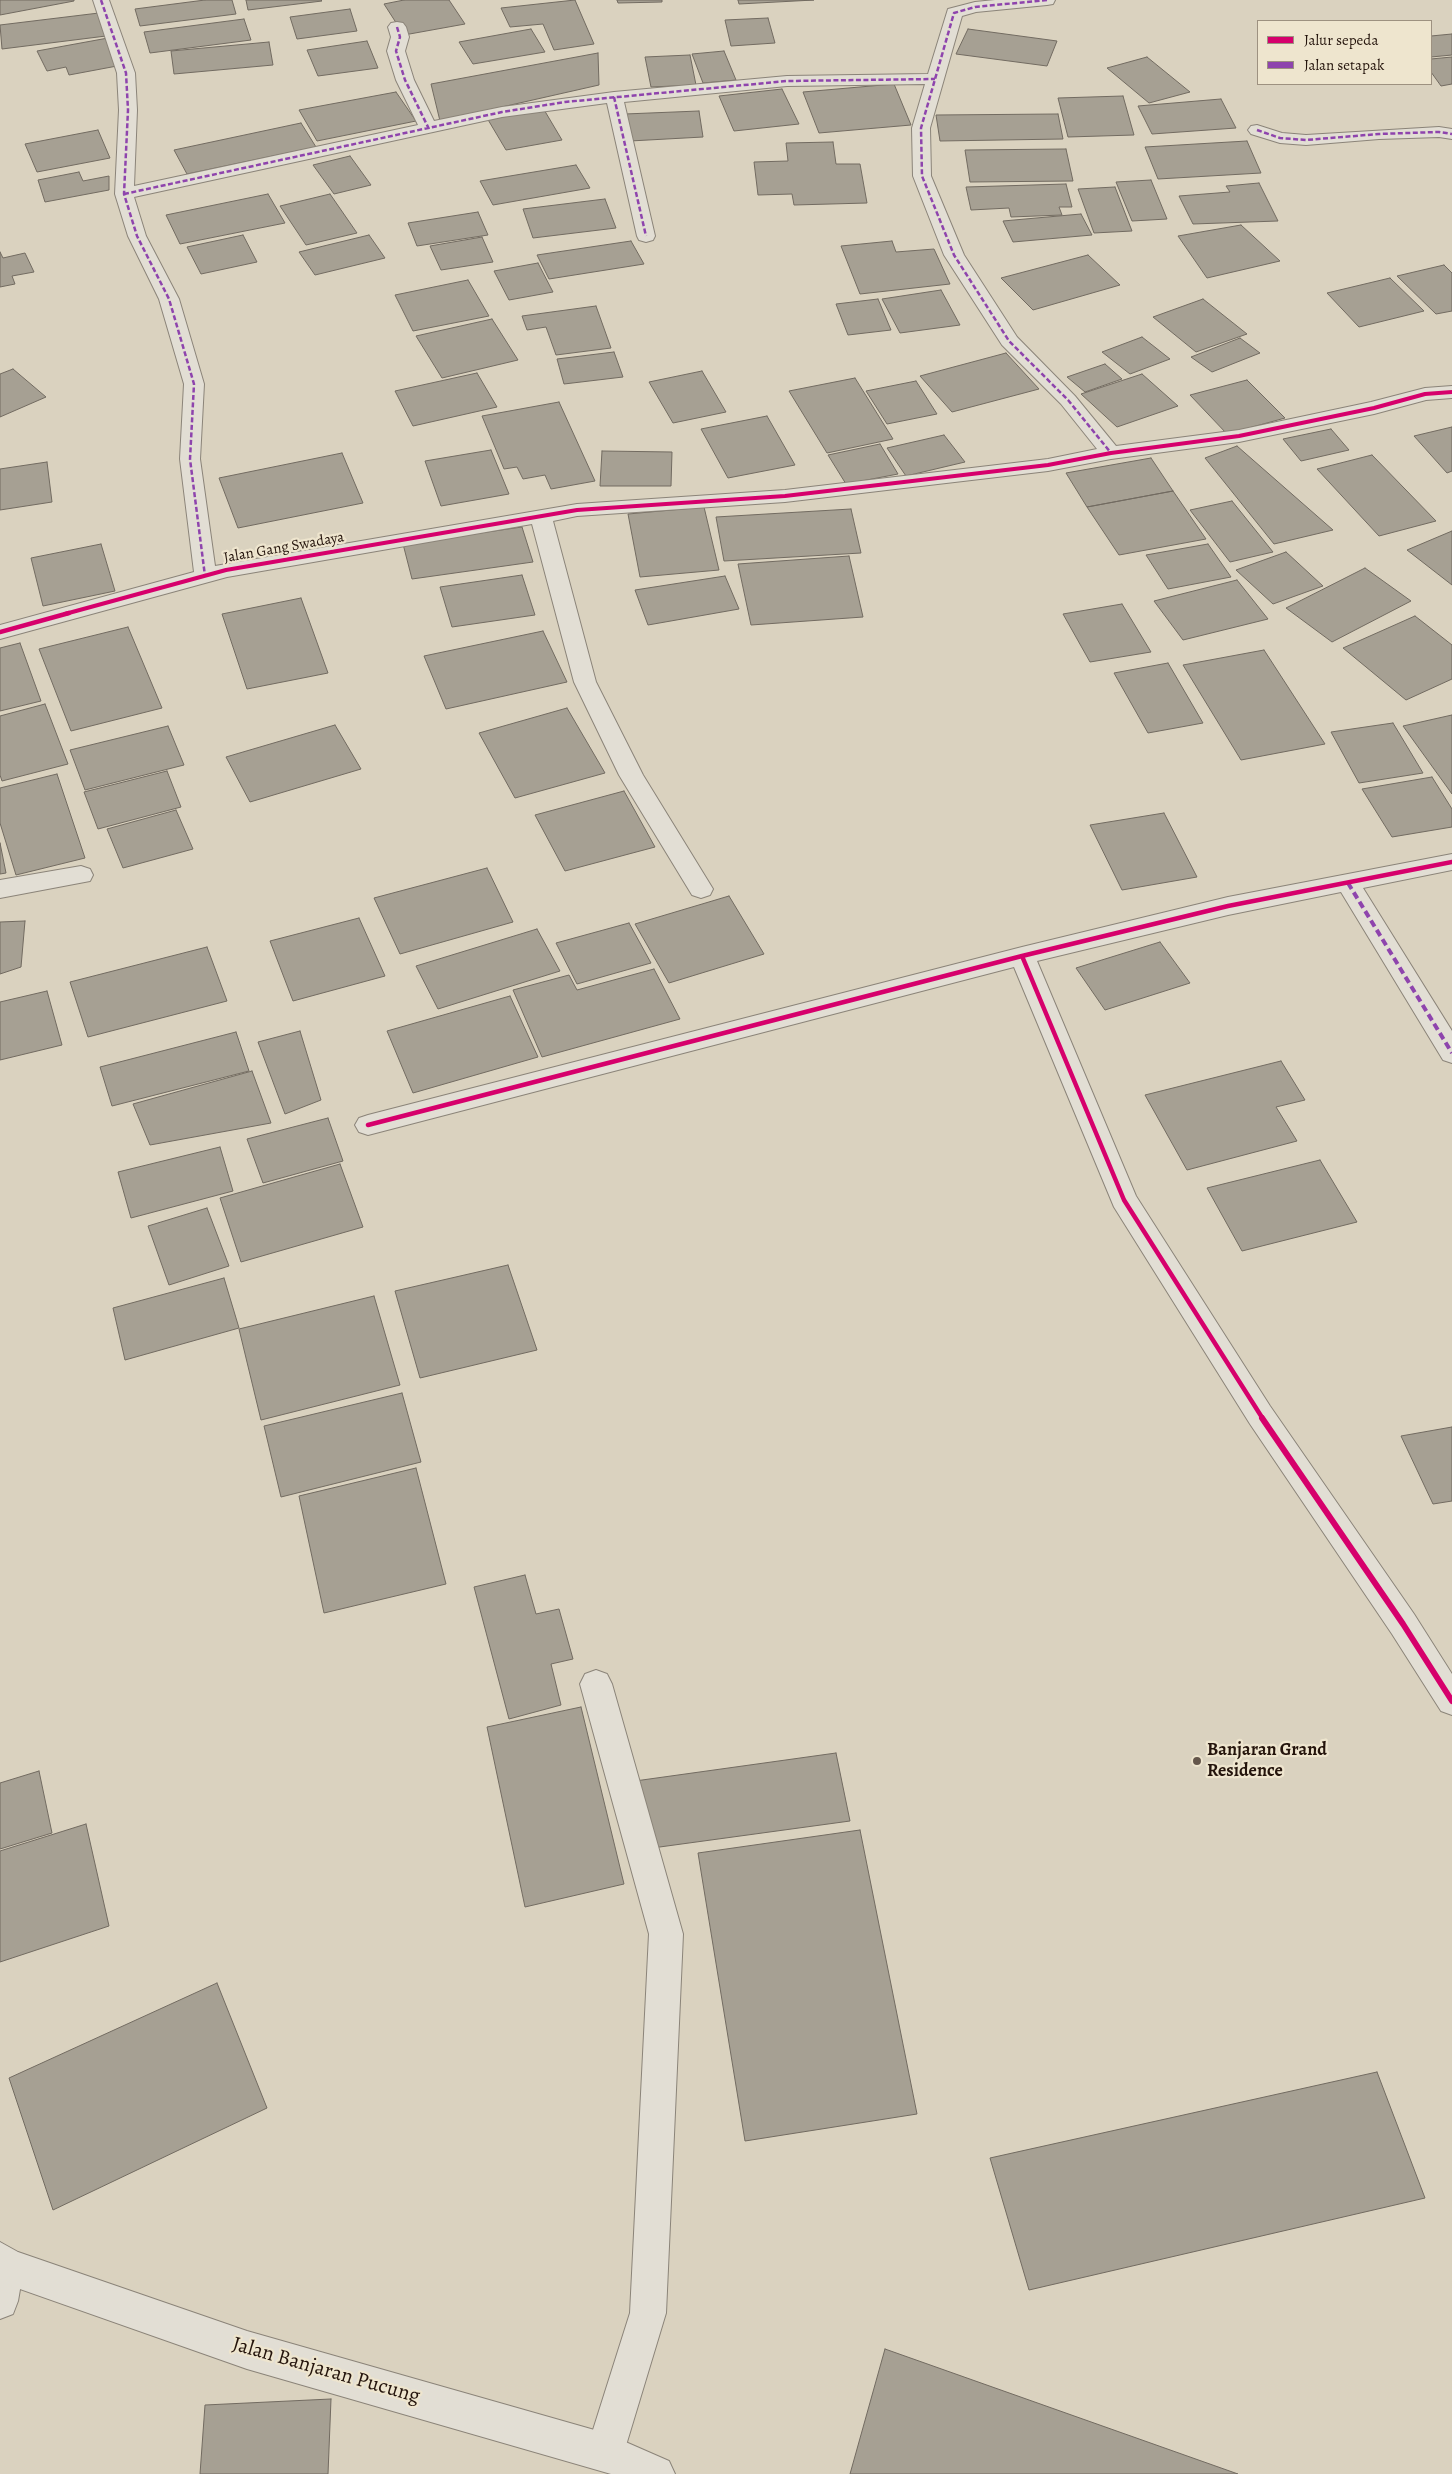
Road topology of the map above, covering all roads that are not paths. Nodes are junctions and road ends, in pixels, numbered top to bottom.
1 (101, 0) edge
2 (1046, 0) edge
3 (397, 26) dead end
4 (935, 80) junction
5 (614, 97) junction
6 (429, 128) junction
7 (1257, 130) dead end
8 (1452, 134) edge
9 (124, 194) junction
10 (646, 236) dead end
11 (1452, 392) edge
12 (1111, 453) junction
13 (541, 516) junction
14 (205, 576) junction
15 (0, 632) edge
16 (1452, 862) edge
17 (81, 875) dead end
18 (1348, 882) junction
19 (0, 889) edge
20 (700, 889) dead end
21 (1022, 956) junction
22 (1452, 1052) edge
23 (368, 1125) dead end
24 (596, 1684) dead end
25 (1452, 1701) edge
26 (3, 2263) edge
27 (0, 2301) edge
28 (605, 2452) junction
29 (656, 2474) edge

1 - 9 street
2 - 4 street
3 - 6 street
4 - 5 street
4 - 12 street
5 - 6 street
5 - 10 street
6 - 9 street
7 - 8 street
9 - 14 street
11 - 12 street, Jalan Gang Swadaya
12 - 13 street, Jalan Gang Swadaya
13 - 14 street, Jalan Gang Swadaya
13 - 20 street
14 - 15 street, Jalan Gang Swadaya
16 - 18 street
17 - 19 street
18 - 21 street
18 - 22 street
21 - 23 street
21 - 25 street
24 - 28 street
26 - 27 street
26 - 28 street, Jalan Banjaran Pucung
28 - 29 street, Jalan Banjaran Pucung

